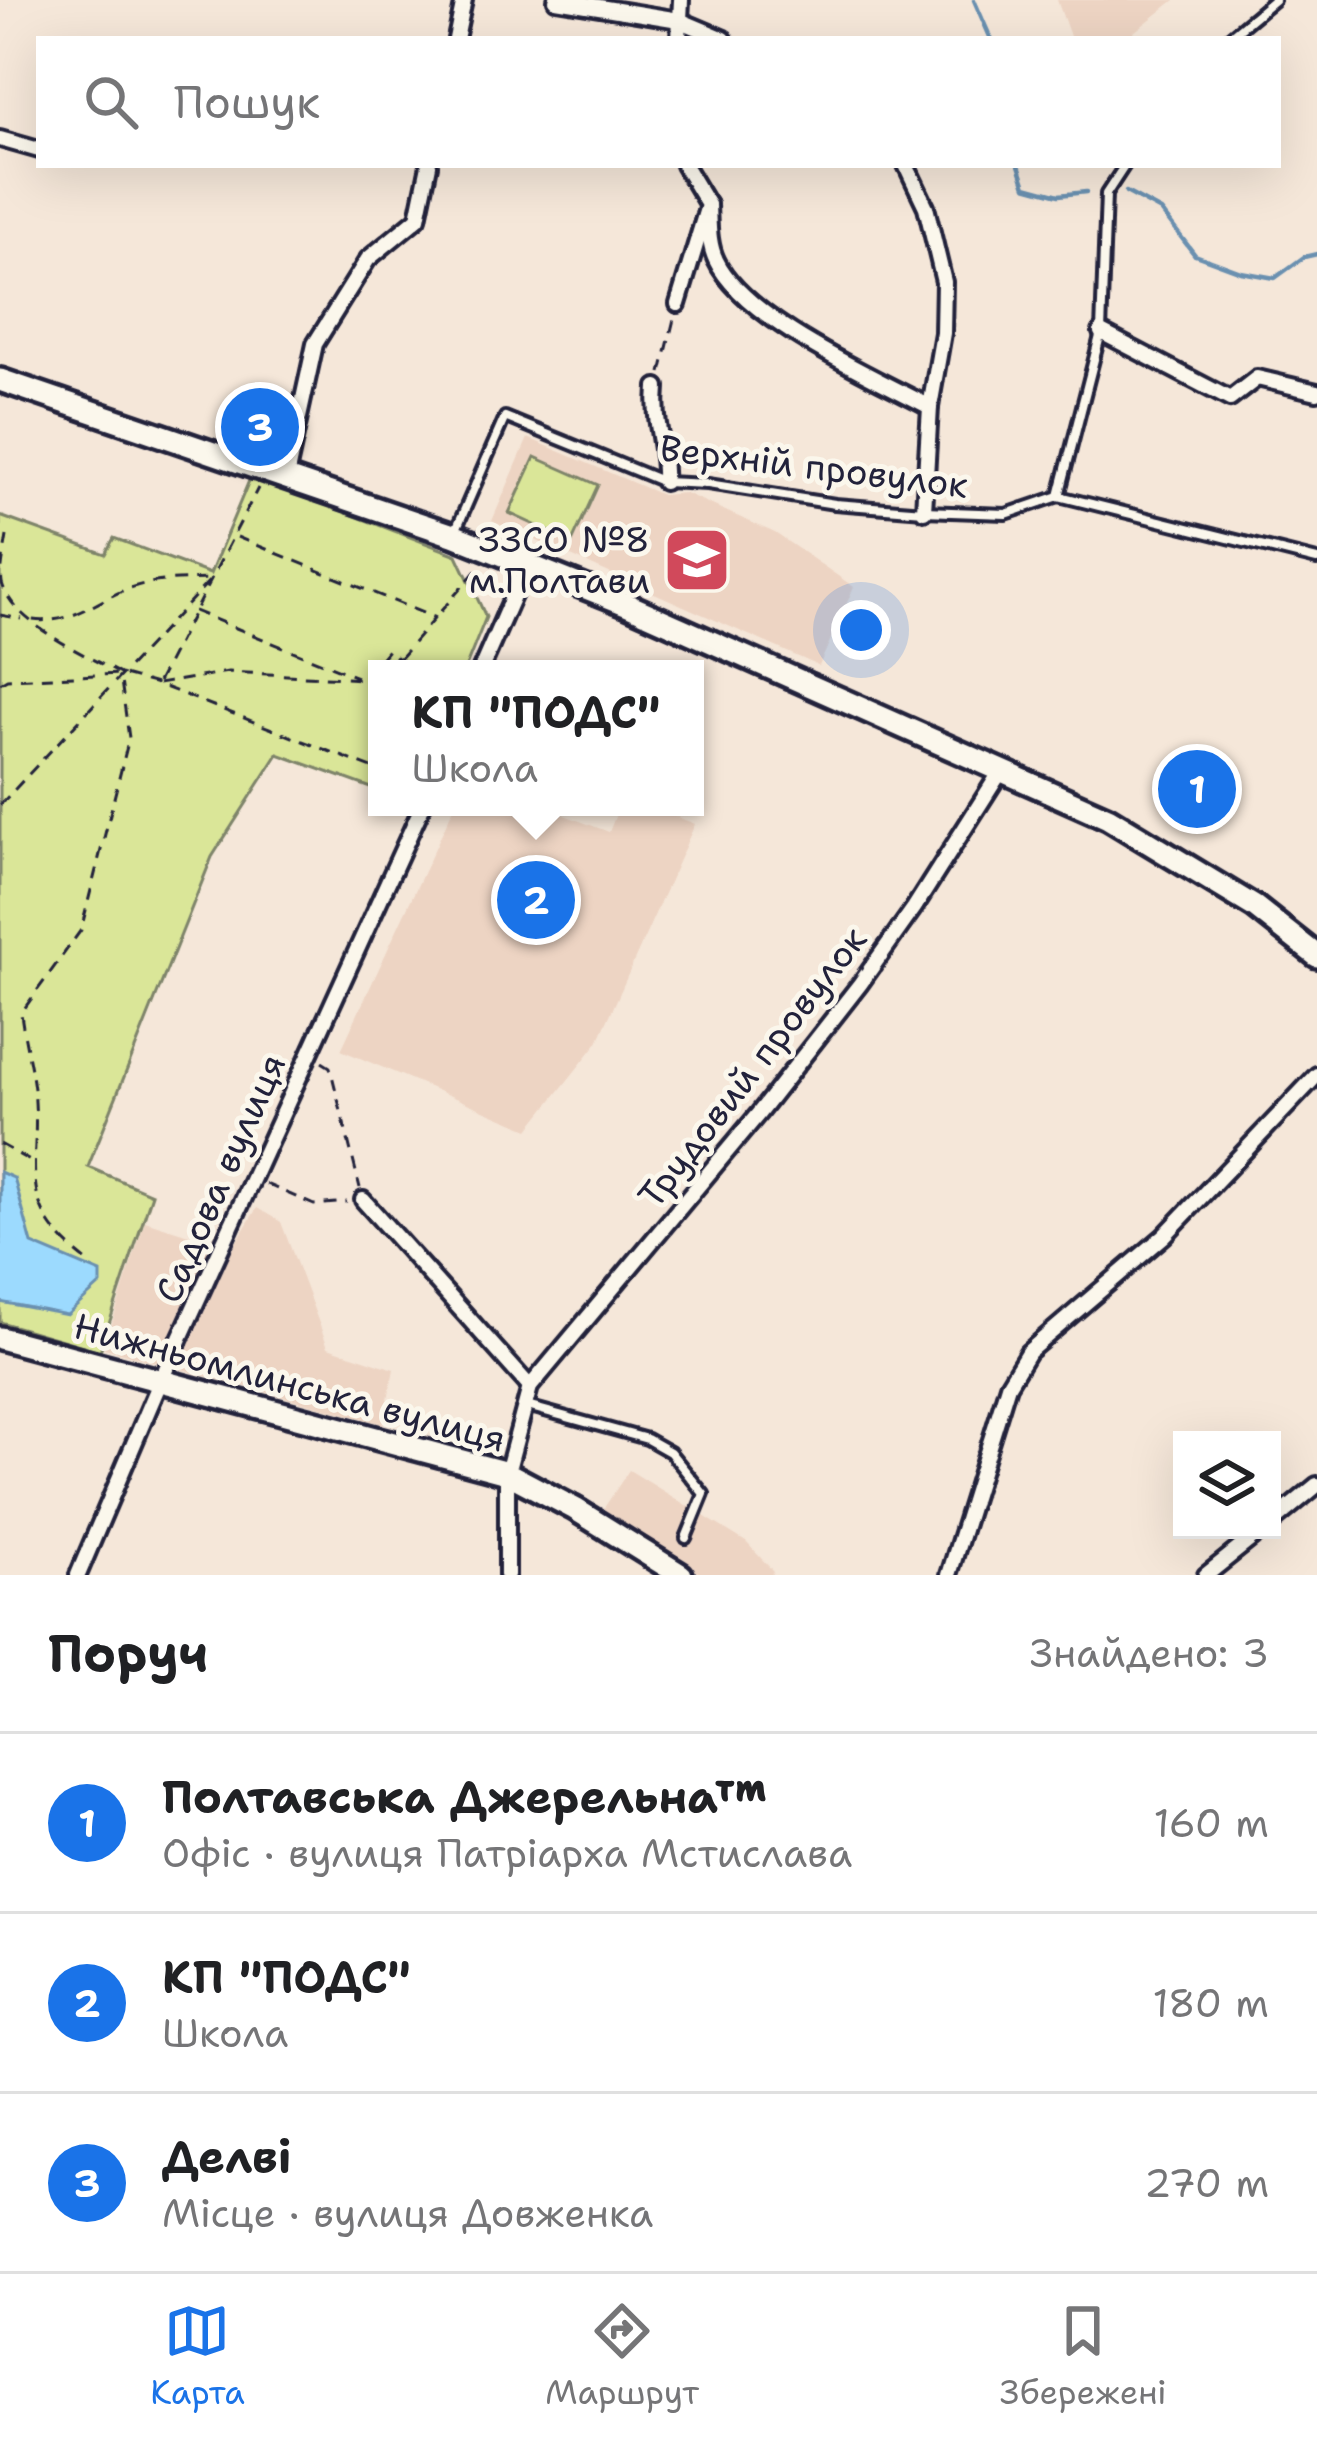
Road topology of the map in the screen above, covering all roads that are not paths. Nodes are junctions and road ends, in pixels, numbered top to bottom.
1 (464, 0) edge
2 (556, 0) edge
3 (681, 0) edge
4 (1274, 0) edge
5 (680, 20) junction
6 (457, 36) edge
7 (679, 36) edge
8 (717, 36) edge
9 (1231, 36) edge
10 (0, 139) edge
11 (36, 149) edge
12 (428, 168) edge
13 (686, 168) edge
14 (907, 168) edge
15 (1123, 168) edge
16 (708, 205) junction
17 (678, 304) road end
18 (1101, 332) junction
19 (0, 380) edge
20 (657, 387) road end
21 (1317, 392) edge
22 (930, 407) junction
23 (277, 474) junction
24 (664, 482) junction
25 (1059, 496) junction
26 (924, 512) junction
27 (453, 535) junction
28 (1317, 560) edge
29 (527, 563) junction
30 (485, 660) edge
31 (1001, 771) junction
32 (418, 816) edge
33 (1317, 956) edge
34 (1317, 1075) edge
35 (362, 1200) road end
36 (2, 1344) edge
37 (161, 1380) junction
38 (530, 1387) junction
39 (525, 1406) junction
40 (507, 1473) junction
41 (1317, 1485) edge
42 (1281, 1515) edge
43 (686, 1538) dead end
44 (1251, 1539) edge
45 (675, 1574) edge
46 (78, 1575) edge
47 (507, 1575) edge
48 (949, 1575) edge
49 (1206, 1575) edge

1 - 6 street
2 - 5 street
3 - 5 street
4 - 9 lane
5 - 7 street
5 - 8 street
10 - 11 street
12 - 23 street
13 - 16 street
14 - 22 street
15 - 18 lane
16 - 17 street
16 - 22 street
18 - 21 street
18 - 25 lane
19 - 23 main road
20 - 24 street
22 - 26 street
23 - 27 main road
24 - 26 lane, Верхній провулок
24 - 27 lane, Верхній провулок
25 - 26 lane, Верхній провулок
25 - 28 lane
27 - 29 main road
29 - 30 street
29 - 31 main road
31 - 33 main road
31 - 38 street, Трудовий провулок
32 - 37 street, Садова вулиця
34 - 48 street
35 - 38 street
36 - 37 main road, Нижньомлинська вулиця
37 - 40 main road, Нижньомлинська вулиця
37 - 46 street, Садова вулиця
38 - 39 street
39 - 40 street
39 - 43 lane
40 - 45 main road, Нижньомлинська вулиця
40 - 47 street
41 - 42 street
44 - 49 street

